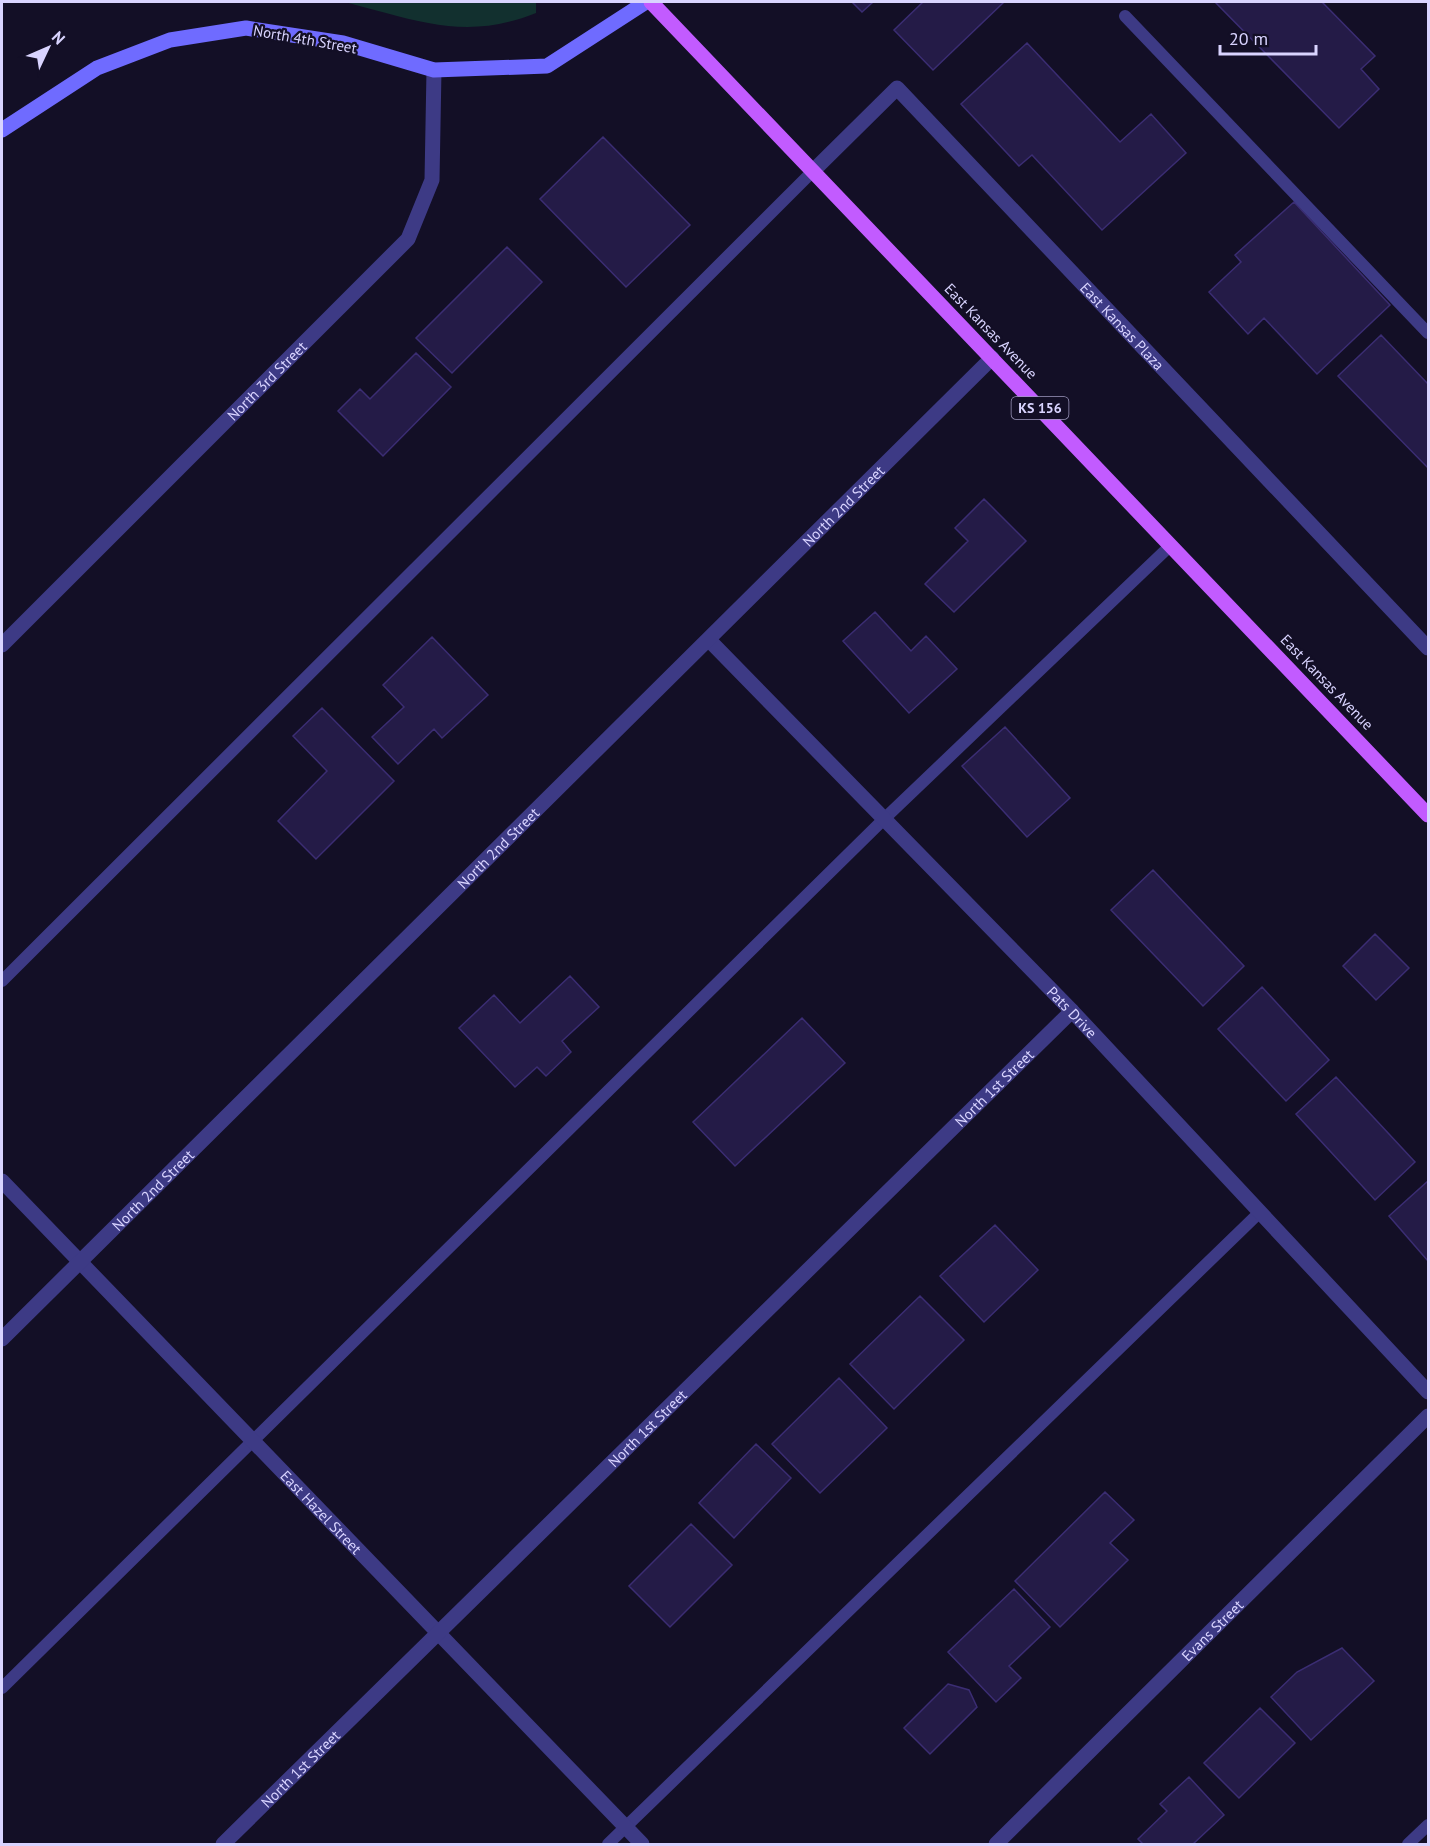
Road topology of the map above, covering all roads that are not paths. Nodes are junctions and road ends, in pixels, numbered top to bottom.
1 (646, 2) edge
2 (651, 2) edge
3 (1125, 16) dead end
4 (434, 70) junction
5 (2, 130) edge
6 (813, 171) junction
7 (1428, 333) edge
8 (992, 358) junction
9 (1171, 545) junction
10 (709, 640) junction
11 (2, 645) edge
12 (1428, 648) edge
13 (1428, 815) edge
14 (884, 819) junction
15 (2, 981) edge
16 (1072, 1011) junction
17 (2, 1181) edge
18 (1260, 1212) junction
19 (78, 1263) junction
20 (2, 1339) edge
21 (1428, 1392) edge
22 (1428, 1416) edge
23 (252, 1442) junction
24 (438, 1634) junction
25 (2, 1688) edge
26 (1428, 1825) edge
27 (626, 1827) junction
28 (223, 1845) edge
29 (608, 1845) edge
30 (642, 1845) edge
31 (996, 1845) edge
32 (1408, 1845) edge

1 - 4 main road, North 4th Street
2 - 6 main road, East Kansas Avenue / KS 156
3 - 7 lane
4 - 5 main road, North 4th Street
4 - 11 street, North 3rd Street
6 - 8 main road, East Kansas Avenue / KS 156
6 - 12 street, East Kansas Plaza
6 - 15 lane
8 - 9 main road, East Kansas Avenue / KS 156
8 - 10 street, North 2nd Street
9 - 13 main road, East Kansas Avenue / KS 156
9 - 14 lane
10 - 14 street, Pats Drive
10 - 19 street, North 2nd Street
14 - 16 street, Pats Drive
14 - 23 lane
16 - 18 street, Pats Drive
16 - 24 street, North 1st Street
17 - 19 street, East Hazel Street
18 - 21 street, Pats Drive
18 - 27 lane
19 - 20 street, North 2nd Street
19 - 23 street, East Hazel Street
22 - 31 street, Evans Street
23 - 24 street, East Hazel Street
23 - 25 lane
24 - 27 street, East Hazel Street
24 - 28 street, North 1st Street
26 - 32 lane
27 - 29 lane
27 - 30 street, East Hazel Street

